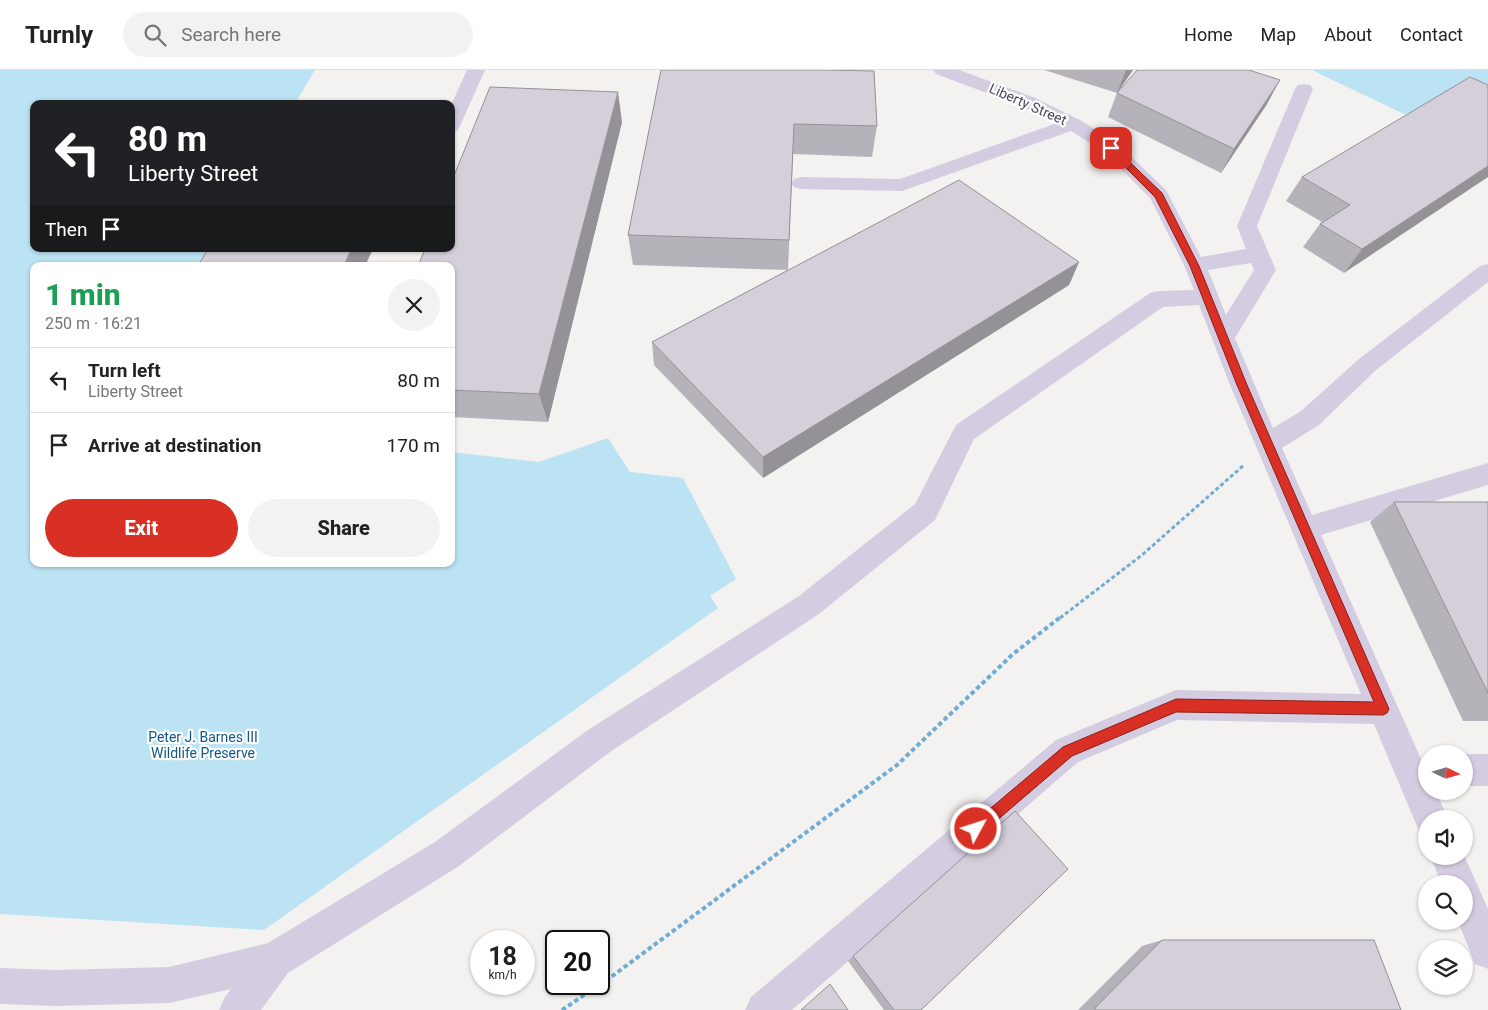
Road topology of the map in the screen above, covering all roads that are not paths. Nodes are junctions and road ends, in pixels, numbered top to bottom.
1 (476, 70) edge
2 (942, 70) edge
3 (970, 74) edge
4 (1304, 89) dead end
5 (455, 117) edge
6 (1073, 124) junction
7 (801, 183) dead end
8 (1259, 254) junction
9 (1195, 266) junction
10 (1488, 272) edge
11 (1208, 297) junction
12 (1223, 338) junction
13 (1268, 444) junction
14 (1488, 474) edge
15 (1305, 529) junction
16 (1383, 709) junction
17 (1418, 770) edge
18 (1473, 770) edge
19 (1488, 770) edge
20 (1473, 916) edge
21 (1488, 951) edge
22 (275, 960) junction
23 (0, 986) edge
24 (238, 1010) edge
25 (764, 1010) edge

1 - 5 street
2 - 3 street, Liberty Street
3 - 6 street, Liberty Street
4 - 8 street
6 - 7 street
6 - 9 street, Liberty Street
8 - 9 street
8 - 12 street
9 - 11 street, Liberty Street
10 - 13 street
11 - 12 street, Liberty Street
11 - 22 street
12 - 13 street, Liberty Street
13 - 15 street, Liberty Street
14 - 15 street
15 - 16 street, Liberty Street
16 - 17 street, Liberty Street
16 - 25 street
18 - 19 street
20 - 21 street
22 - 23 street
22 - 24 street

